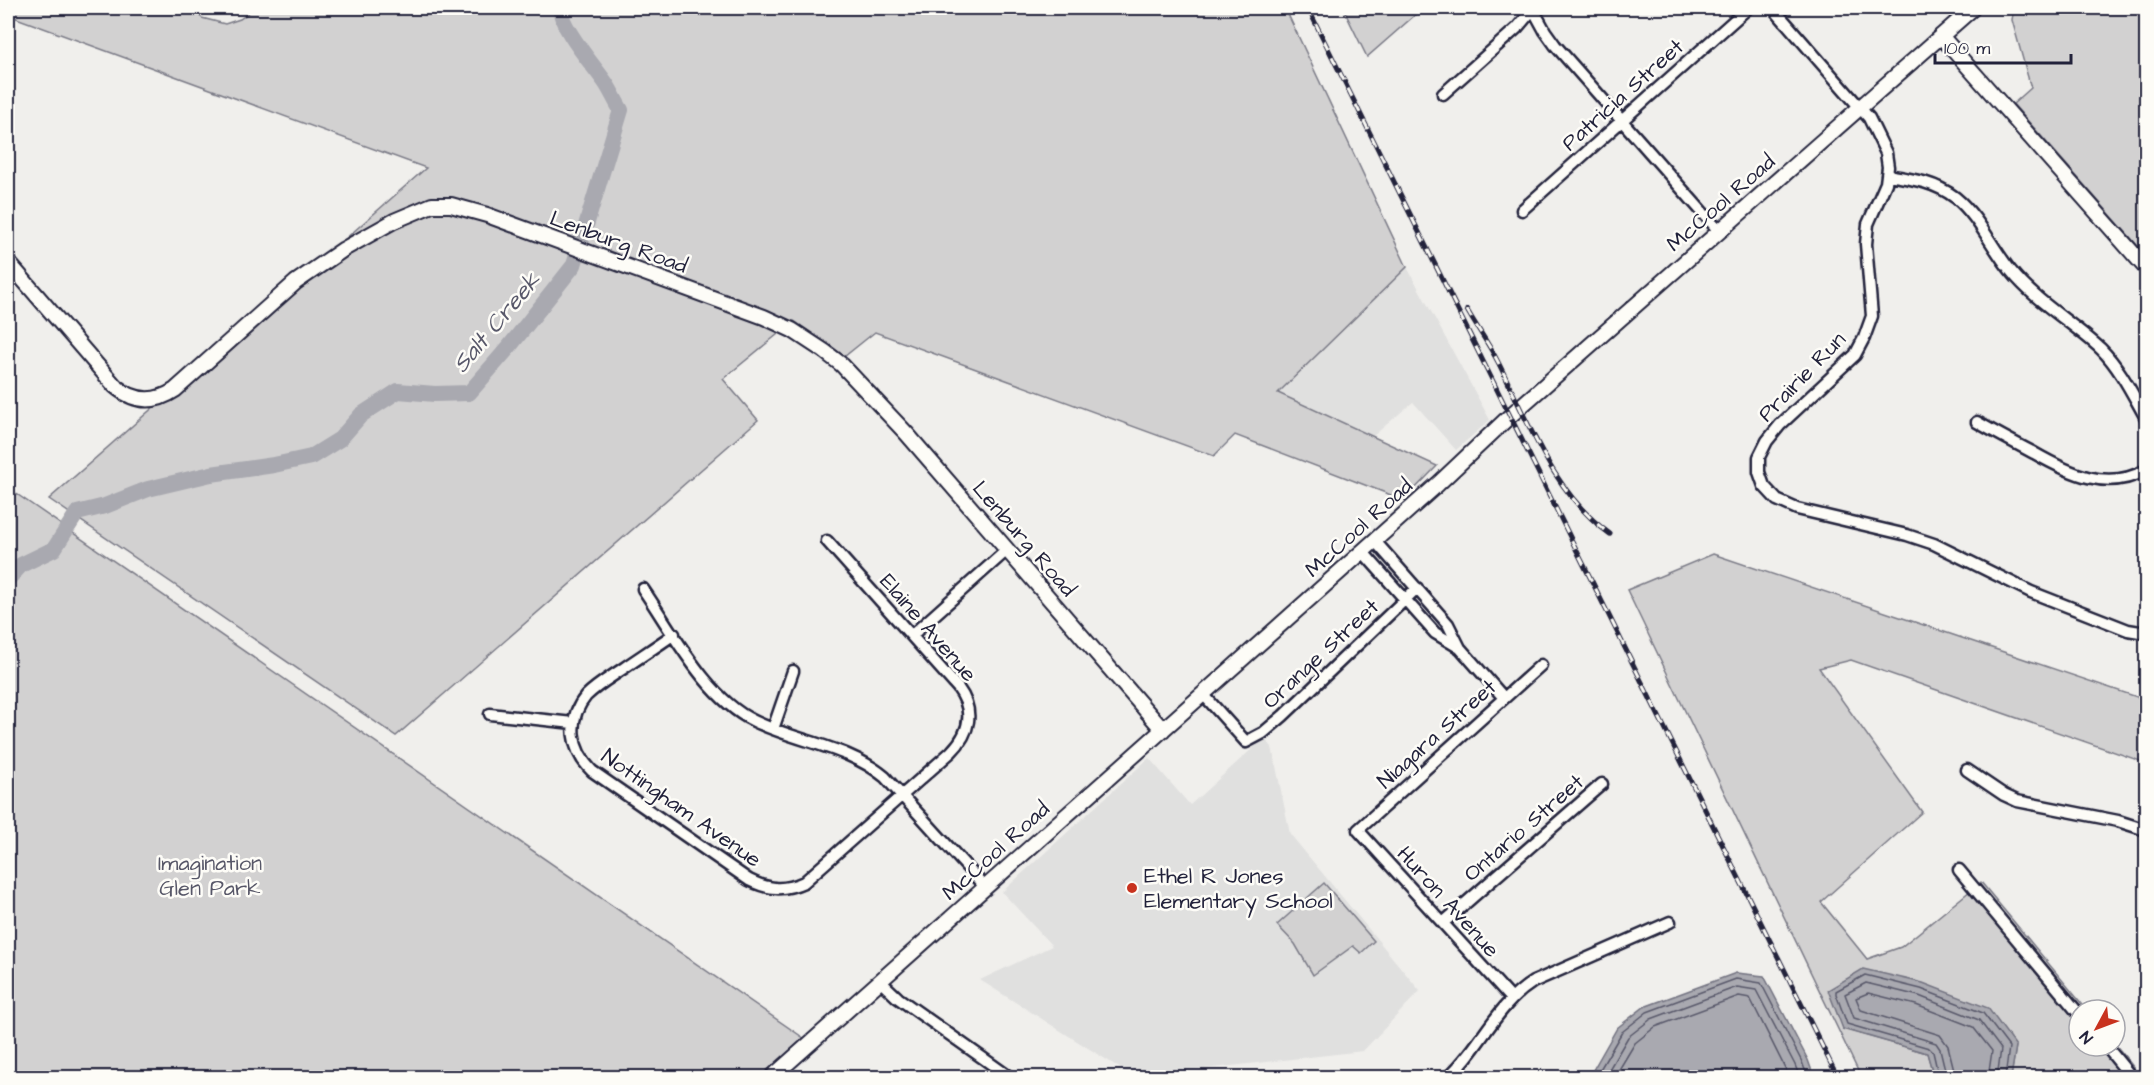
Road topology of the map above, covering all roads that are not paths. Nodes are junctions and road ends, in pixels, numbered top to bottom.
1 (1533, 8) edge
2 (1748, 8) edge
3 (1773, 8) edge
4 (1973, 8) edge
5 (1941, 36) junction
6 (1443, 94) dead end
7 (1859, 107) junction
8 (1621, 119) junction
9 (1887, 175) junction
10 (1522, 210) dead end
11 (1719, 231) junction
12 (8, 262) edge
13 (2146, 268) edge
14 (2146, 418) edge
15 (1977, 422) dead end
16 (2146, 470) edge
17 (1374, 540) junction
18 (827, 541) dead end
19 (1007, 550) junction
20 (1362, 551) junction
21 (1417, 588) junction
22 (643, 589) dead end
23 (1405, 599) junction
24 (2146, 633) edge
25 (674, 634) junction
26 (912, 635) junction
27 (1460, 648) junction
28 (1541, 665) dead end
29 (792, 672) dead end
30 (1203, 694) junction
31 (1504, 698) junction
32 (490, 714) dead end
33 (573, 723) junction
34 (772, 729) junction
35 (1163, 730) junction
36 (1967, 770) dead end
37 (1602, 784) dead end
38 (903, 796) junction
39 (1358, 830) joint
40 (2146, 830) edge
41 (1959, 870) dead end
42 (985, 887) junction
43 (1670, 922) dead end
44 (1443, 923) junction
45 (880, 981) junction
46 (1511, 998) junction
47 (2067, 1000) edge
48 (2116, 1058) edge
49 (771, 1077) edge
50 (1011, 1077) edge
51 (1447, 1077) edge
52 (2132, 1077) edge

1 - 6 street
1 - 8 street
2 - 8 street, Patricia Street
3 - 7 street, Prairie Run
4 - 5 street, McCool Road
5 - 7 street, McCool Road
5 - 13 street
7 - 9 street, Prairie Run
7 - 11 street, McCool Road
8 - 10 street, Patricia Street
8 - 11 street
9 - 14 street
9 - 24 street, Prairie Run
11 - 17 street, McCool Road
12 - 19 street, Lenburg Road
15 - 16 street
17 - 20 street, McCool Road
17 - 21 street
18 - 26 street, Elaine Avenue
19 - 26 street
19 - 35 street, Lenburg Road
20 - 23 street
20 - 30 street, McCool Road
21 - 23 street, Orange Street
21 - 27 street
22 - 25 street
23 - 27 street
23 - 30 street, Orange Street
25 - 33 street
25 - 34 street
26 - 38 street, Elaine Avenue
27 - 31 street
28 - 31 street, Niagara Street
29 - 34 street
30 - 35 street, McCool Road
31 - 39 street, Niagara Street
32 - 33 street
33 - 38 street, Nottingham Avenue
34 - 38 street
35 - 42 street, McCool Road
36 - 40 street
37 - 44 street, Ontario Street
38 - 42 street
39 - 44 street, Huron Avenue
41 - 47 street
42 - 45 street, McCool Road
43 - 46 street
44 - 46 street, Huron Avenue
45 - 49 street, McCool Road
45 - 50 street
46 - 51 street
48 - 52 street

